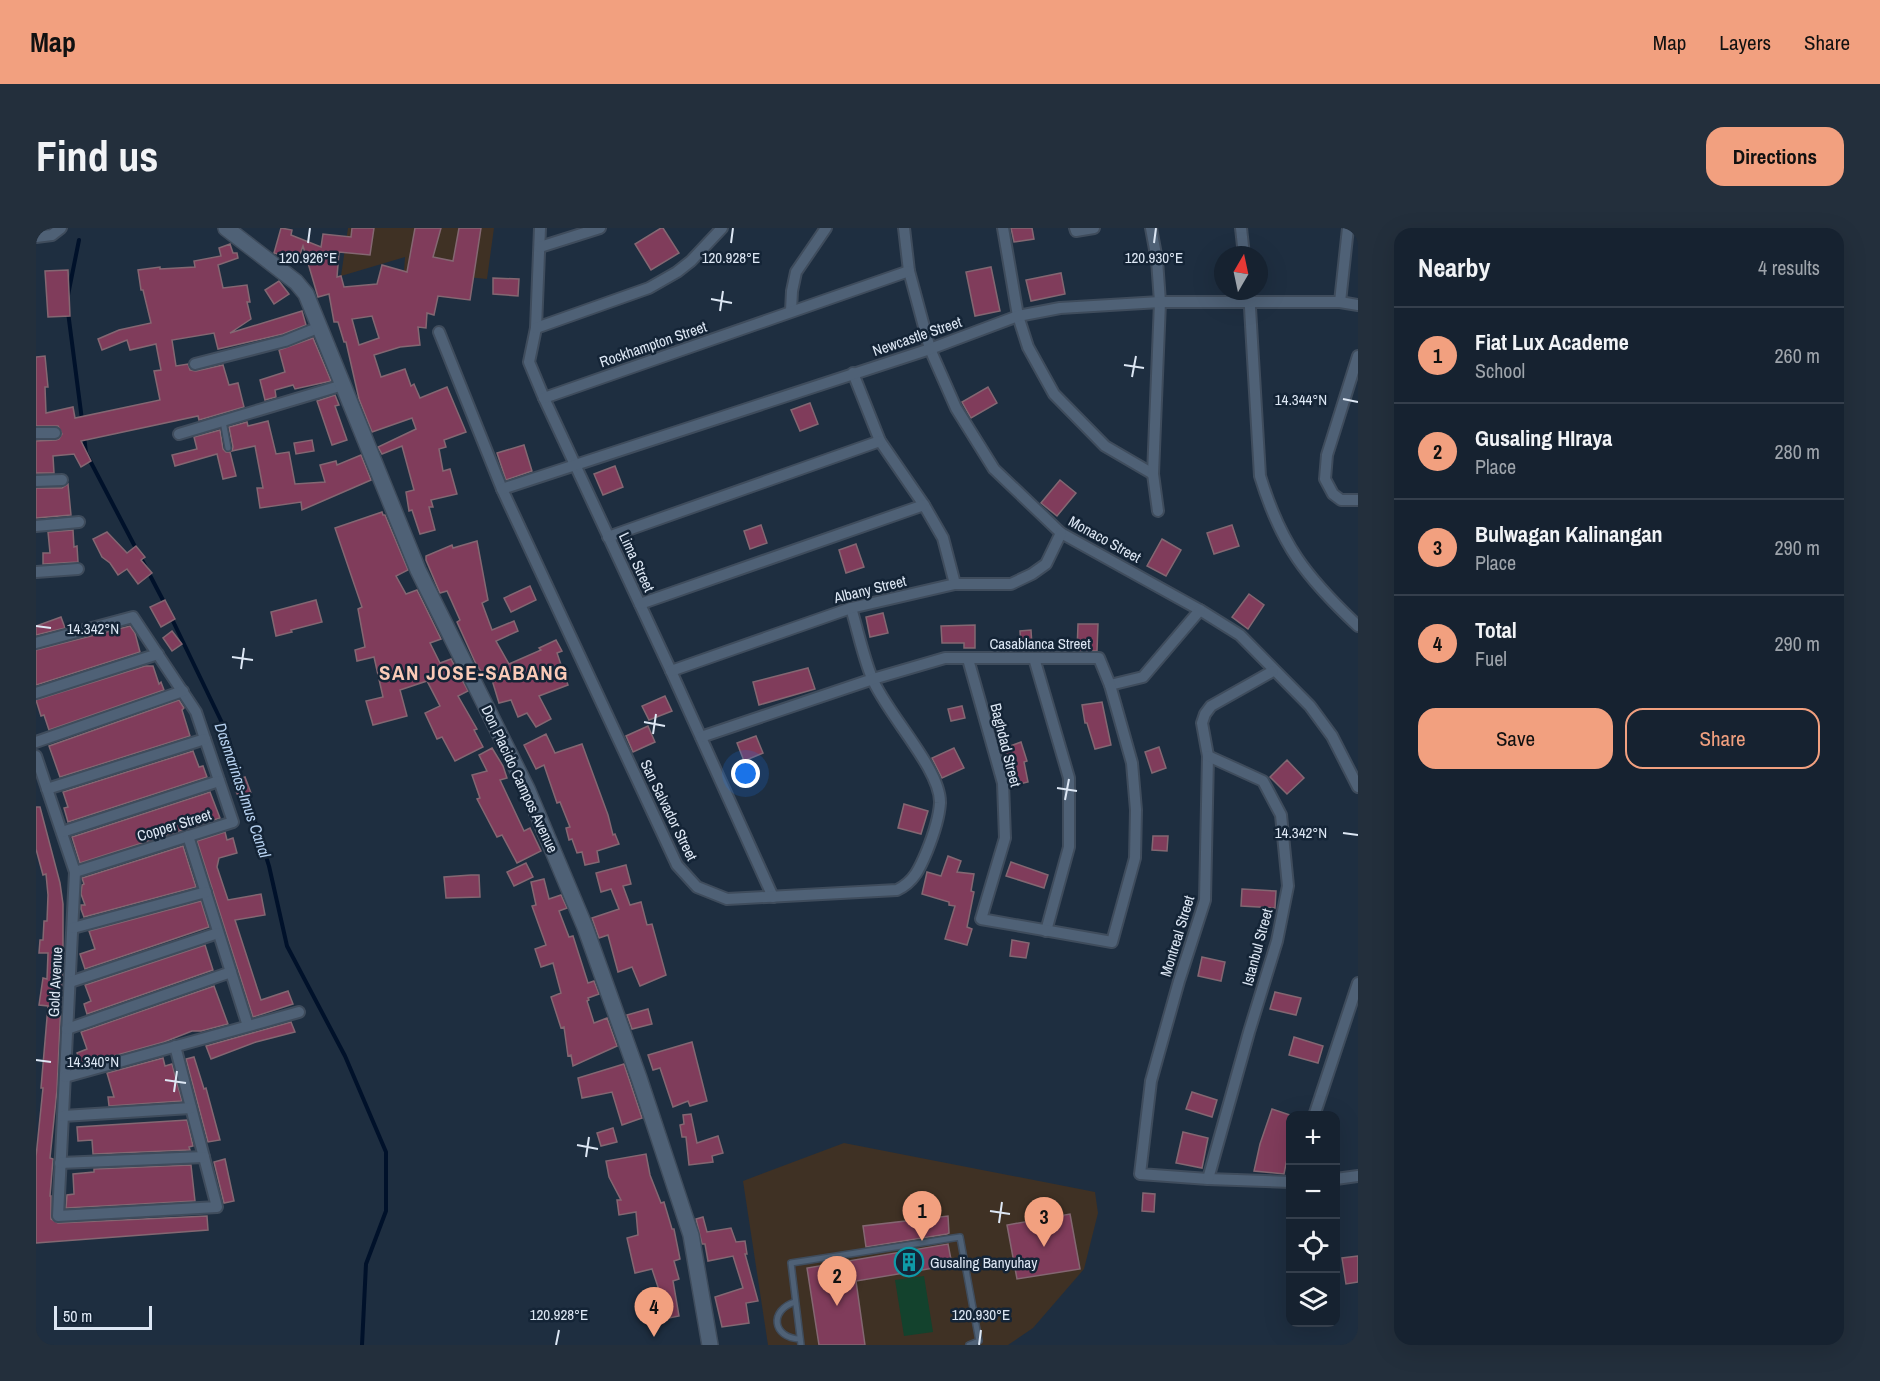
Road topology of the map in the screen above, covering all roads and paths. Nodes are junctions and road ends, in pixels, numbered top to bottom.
1 (61, 228) edge
2 (226, 228) edge
3 (540, 228) edge
4 (600, 228) edge
5 (722, 228) edge
6 (826, 228) edge
7 (904, 228) edge
8 (1003, 228) edge
9 (1075, 228) edge
10 (1094, 228) edge
11 (1151, 228) edge
12 (1241, 228) edge
13 (1348, 228) edge
14 (36, 237) edge
15 (1243, 246) edge
16 (540, 247) junction
17 (909, 271) junction
18 (1268, 297) edge
19 (1214, 298) edge
20 (1249, 300) edge
21 (1160, 302) junction
22 (1340, 302) junction
23 (1358, 305) edge
24 (791, 311) junction
25 (1018, 316) junction
26 (320, 327) junction
27 (536, 328) junction
28 (439, 332) dead end
29 (930, 349) junction
30 (1358, 356) edge
31 (195, 364) dead end
32 (853, 373) junction
33 (343, 385) junction
34 (543, 398) junction
35 (223, 421) junction
36 (36, 433) edge
37 (55, 433) dead end
38 (179, 434) dead end
39 (880, 441) junction
40 (228, 448) dead end
41 (575, 464) junction
42 (1153, 474) junction
43 (62, 480) dead end
44 (36, 481) edge
45 (502, 489) junction
46 (1358, 500) edge
47 (924, 505) junction
48 (1158, 512) dead end
49 (79, 522) dead end
50 (36, 525) edge
51 (1061, 533) junction
52 (609, 537) junction
53 (78, 569) dead end
54 (36, 572) edge
55 (955, 584) junction
56 (640, 604) junction
57 (851, 608) junction
58 (1200, 610) junction
59 (1358, 626) edge
60 (36, 643) edge
61 (158, 654) junction
62 (968, 658) junction
63 (1034, 658) junction
64 (671, 670) junction
65 (1273, 670) junction
66 (873, 679) junction
67 (1110, 685) junction
68 (183, 691) junction
69 (36, 693) edge
70 (701, 737) junction
71 (205, 739) junction
72 (36, 741) edge
73 (36, 756) edge
74 (1208, 756) junction
75 (219, 781) junction
76 (1358, 787) edge
77 (47, 789) junction
78 (62, 832) junction
79 (188, 837) junction
80 (75, 872) junction
81 (206, 892) junction
82 (773, 897) junction
83 (73, 928) junction
84 (1046, 931) junction
85 (218, 933) junction
86 (1112, 942) joint
87 (231, 972) junction
88 (70, 982) junction
89 (1358, 983) edge
90 (299, 1012) dead end
91 (248, 1026) junction
92 (67, 1029) junction
93 (175, 1047) junction
94 (65, 1077) junction
95 (191, 1108) junction
96 (1316, 1111) edge
97 (63, 1116) junction
98 (204, 1157) junction
99 (60, 1162) junction
100 (1358, 1176) edge
101 (1340, 1178) edge
102 (1208, 1179) junction
103 (1286, 1182) edge
104 (795, 1302) junction
105 (800, 1342) edge
106 (710, 1345) edge
107 (969, 1345) edge

1 - 14 street
2 - 26 main road, Don Placido Campos Avenue
3 - 16 street, Lima Street
4 - 16 street
5 - 27 street
6 - 24 street
7 - 17 street, Monaco Street
8 - 25 street
9 - 10 street
11 - 21 street
12 - 15 street
13 - 22 street
16 - 27 street, Lima Street
17 - 24 street, Rockhampton Street
17 - 29 street, Monaco Street
18 - 22 street, Newcastle Street
19 - 21 street, Newcastle Street
20 - 59 street
21 - 25 street, Newcastle Street
21 - 42 street
22 - 23 street, Newcastle Street
24 - 34 street, Rockhampton Street
25 - 29 street, Newcastle Street
25 - 42 street
26 - 31 street
26 - 33 main road, Don Placido Campos Avenue
27 - 34 street, Lima Street
28 - 45 street, San Salvador Street
29 - 32 street, Newcastle Street
29 - 51 street, Monaco Street
30 - 46 street
32 - 39 street
32 - 41 street, Newcastle Street
33 - 35 street
33 - 106 main road, Don Placido Campos Avenue
34 - 41 street, Lima Street
35 - 38 street
35 - 40 lane
36 - 37 street
39 - 47 street
39 - 52 street
41 - 45 street, Newcastle Street
41 - 52 street, Lima Street
42 - 48 street
43 - 44 street
45 - 82 street, San Salvador Street
47 - 55 street
47 - 56 street
49 - 50 street
51 - 55 street, Albany Street
51 - 58 street, Monaco Street
52 - 56 street, Lima Street
53 - 54 street
55 - 57 street, Albany Street
56 - 64 street, Lima Street
57 - 64 street, Albany Street
57 - 66 street, San Salvador Street
58 - 65 street, Monaco Street
58 - 67 street
60 - 61 street, Copper Street
61 - 68 street, Copper Street
61 - 69 street
62 - 63 street, Casablanca Street
62 - 66 street, Casablanca Street
62 - 84 street, Baghdad Street
63 - 67 street, Casablanca Street
63 - 84 street
64 - 70 street, Lima Street
65 - 74 street, Montreal Street
65 - 76 street, Monaco Street
66 - 70 street, Casablanca Street
66 - 82 street, San Salvador Street
67 - 86 street, Casablanca Street
68 - 71 street, Copper Street
68 - 72 street
70 - 82 street, Lima Street
71 - 75 street, Copper Street
71 - 77 street
73 - 77 street, Gold Avenue
74 - 102 street, Istanbul Street
74 - 102 street, Montreal Street
75 - 78 street
75 - 79 street, Copper Street
77 - 78 street, Gold Avenue
78 - 80 street, Gold Avenue
79 - 80 street, Copper Street
79 - 81 street
80 - 83 street, Gold Avenue
81 - 83 street
81 - 85 street
83 - 88 street, Gold Avenue
84 - 86 street, Baghdad Street
85 - 87 street
85 - 88 street
87 - 91 street
87 - 92 street
88 - 92 street, Gold Avenue
89 - 96 street
90 - 91 street
91 - 93 street
92 - 94 street, Gold Avenue
93 - 94 street
93 - 95 street
94 - 97 street, Gold Avenue
95 - 97 street
95 - 98 street
97 - 99 street, Gold Avenue
98 - 99 street
98 - 99 street, Gold Avenue
100 - 101 street
102 - 103 street
104 - 105 lane
104 - 105 lane
104 - 107 lane

